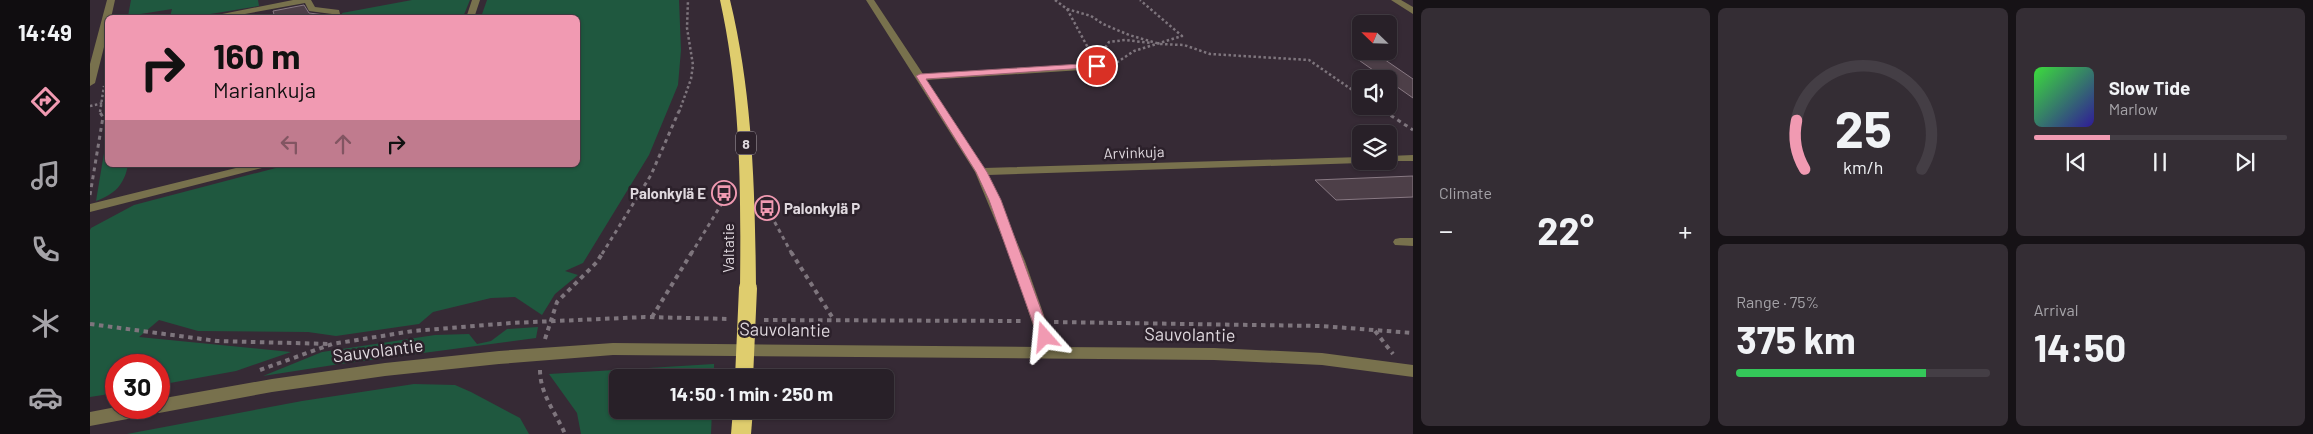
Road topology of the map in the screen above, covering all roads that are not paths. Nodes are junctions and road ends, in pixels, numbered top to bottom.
1 (111, 0) edge
2 (307, 0) edge
3 (476, 0) edge
4 (726, 0) edge
5 (870, 0) edge
6 (1395, 0) edge
7 (1413, 11) edge
8 (107, 15) edge
9 (223, 15) edge
10 (336, 15) edge
11 (471, 15) edge
12 (105, 22) edge
13 (100, 40) edge
14 (1097, 66) road end
15 (920, 76) junction
16 (90, 83) edge
17 (1413, 158) edge
18 (1397, 159) edge
19 (1352, 160) edge
20 (254, 167) edge
21 (981, 172) junction
22 (90, 208) edge
23 (1049, 353) junction
24 (744, 369) edge
25 (1409, 371) edge
26 (170, 404) edge
27 (105, 416) edge
28 (90, 419) edge

1 - 8 street
2 - 9 street
2 - 10 street
3 - 11 street
4 - 24 highway, Valtatie / 8, bridge
5 - 15 street
6 - 7 street
12 - 13 street
13 - 16 street
14 - 15 street
15 - 21 street
17 - 18 street
19 - 21 street, Arvinkuja
20 - 22 street
21 - 23 street
23 - 25 street, Sauvolantie
23 - 26 street, Sauvolantie
27 - 28 street

